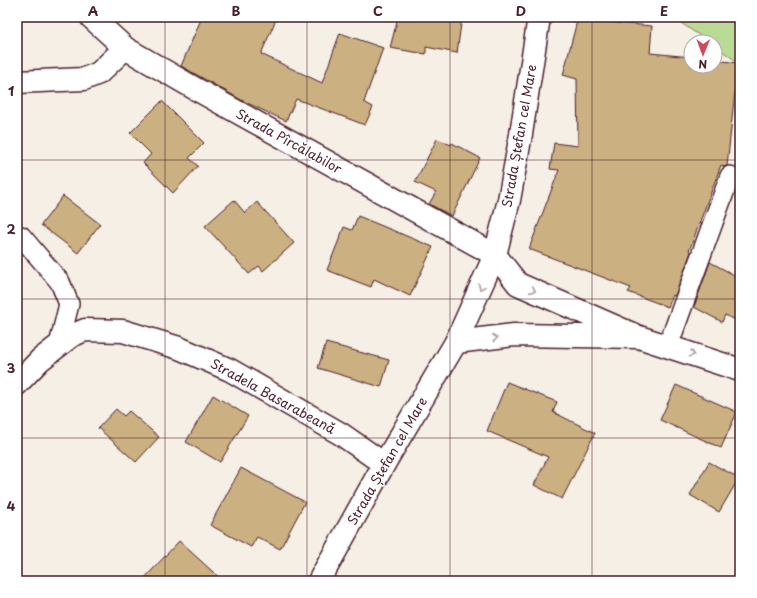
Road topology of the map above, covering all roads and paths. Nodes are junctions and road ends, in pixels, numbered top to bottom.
1 (91, 17) edge
2 (539, 17) edge
3 (125, 48) junction
4 (17, 82) edge
5 (730, 176) dead end
6 (21, 236) dead end
7 (495, 255) junction
8 (639, 337) junction
9 (456, 342) junction
10 (59, 345) junction
11 (668, 346) junction
12 (740, 370) edge
13 (17, 384) edge
14 (384, 464) junction
15 (319, 581) edge

1 - 3 street, Strada Pîrcălabilor
2 - 7 street, Strada Ștefan cel Mare
3 - 4 street
3 - 7 street, Strada Pîrcălabilor
5 - 11 lane
6 - 10 lane
7 -> 8 street
7 -> 9 street, Strada Ștefan cel Mare
9 -> 8 street
8 - 11 street
9 - 14 street, Strada Ștefan cel Mare
10 - 13 street
10 - 14 street, Stradela Basarabeană
11 -> 12 street
14 - 15 street, Strada Ștefan cel Mare

